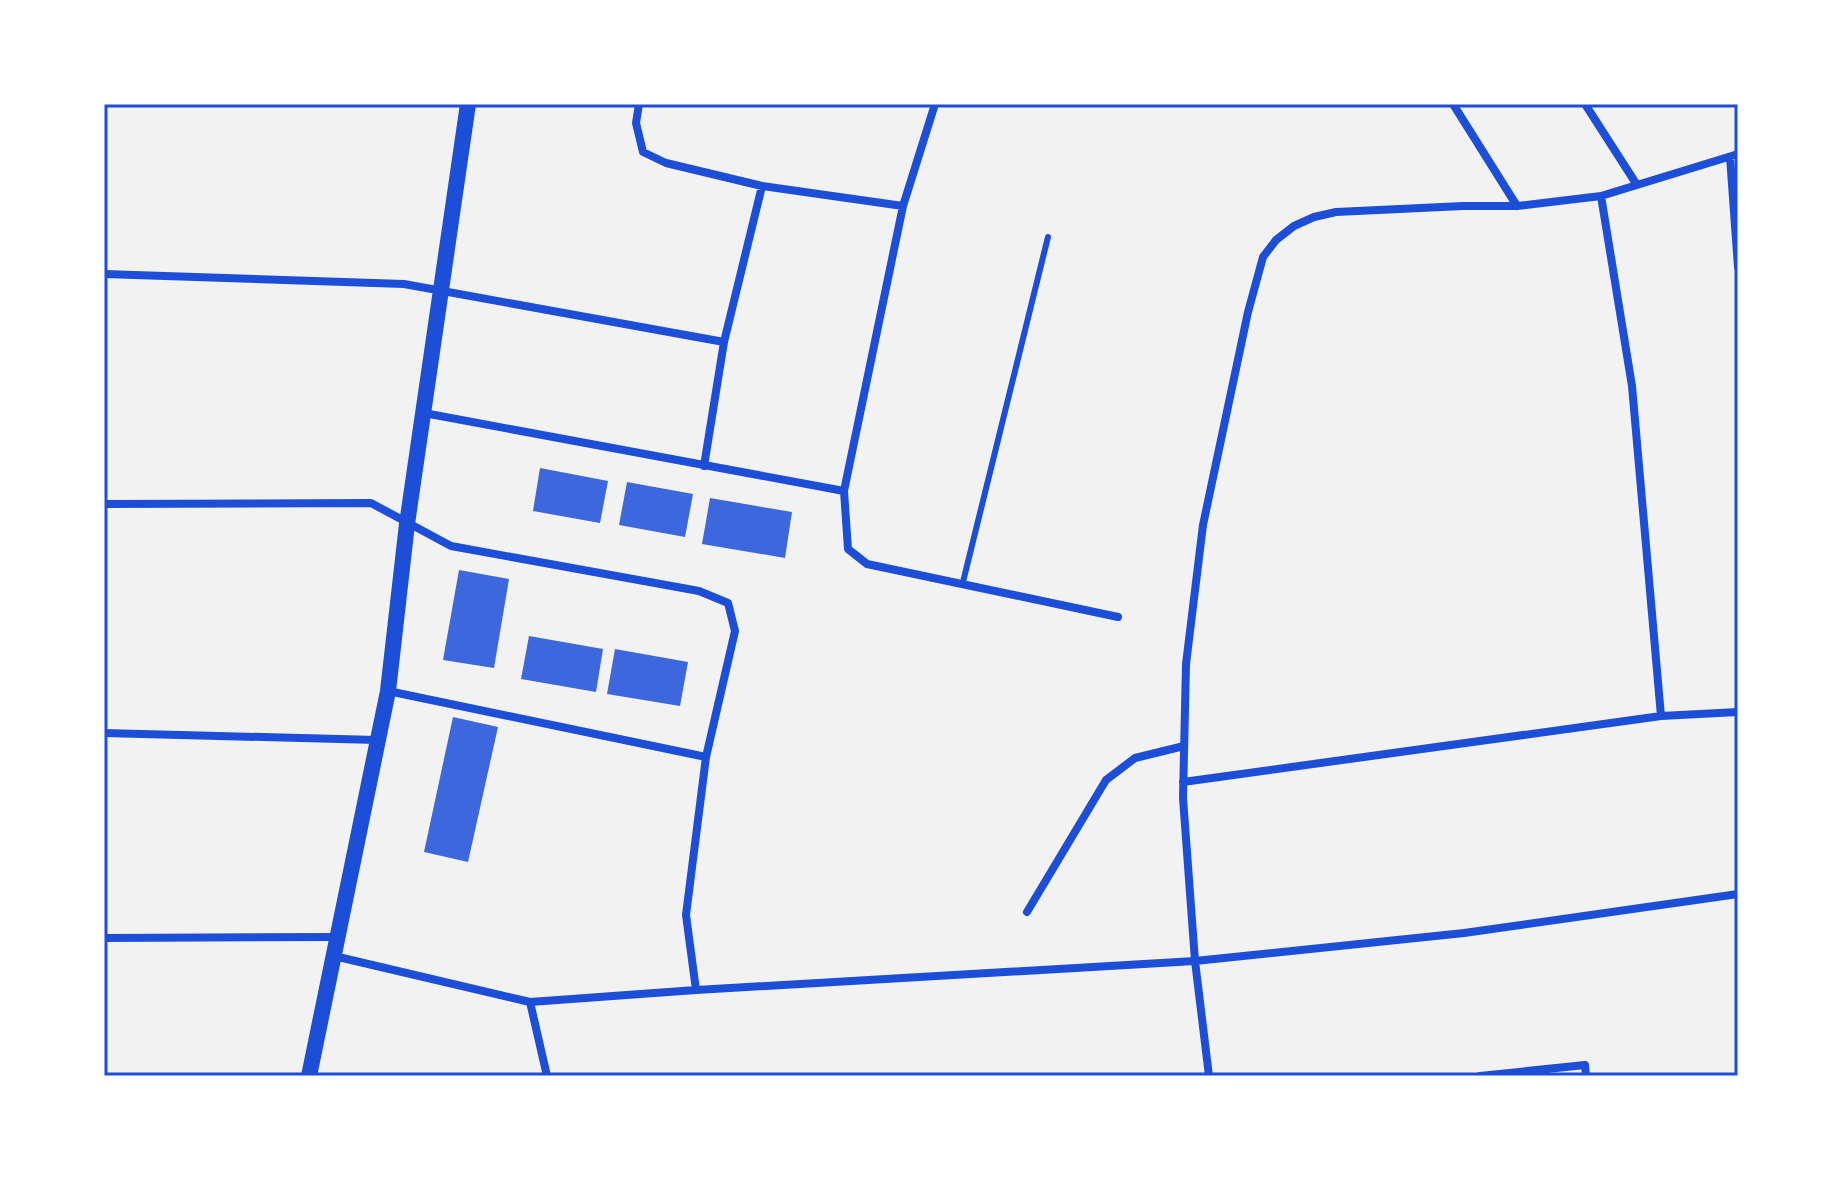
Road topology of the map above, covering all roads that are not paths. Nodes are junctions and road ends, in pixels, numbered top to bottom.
1 (468, 104) edge
2 (639, 104) edge
3 (935, 104) edge
4 (1453, 104) edge
5 (1585, 104) edge
6 (1734, 155) edge
7 (1637, 185) junction
8 (762, 186) junction
9 (1601, 196) junction
10 (903, 206) junction
11 (1517, 206) junction
12 (1048, 237) dead end
13 (1738, 267) edge
14 (104, 274) edge
15 (440, 291) junction
16 (724, 342) junction
17 (424, 413) junction
18 (704, 466) junction
19 (844, 491) junction
20 (104, 504) edge
21 (407, 524) junction
22 (963, 582) junction
23 (1118, 617) dead end
24 (388, 691) junction
25 (1738, 712) edge
26 (1661, 716) junction
27 (104, 733) edge
28 (378, 740) junction
29 (1184, 746) junction
30 (706, 757) junction
31 (1183, 782) junction
32 (1738, 894) edge
33 (1027, 912) dead end
34 (338, 937) junction
35 (104, 938) edge
36 (334, 956) junction
37 (1195, 961) junction
38 (696, 990) junction
39 (530, 1002) junction
40 (309, 1076) edge
41 (547, 1076) edge
42 (1209, 1076) edge
43 (1480, 1076) edge
44 (1586, 1076) edge

1 - 15 main road
2 - 8 street
3 - 10 street
4 - 11 street
5 - 7 street
6 - 7 street
6 - 13 street
7 - 9 street
8 - 10 street
8 - 16 street
9 - 11 street
9 - 26 street
10 - 19 street
11 - 29 street
12 - 22 lane
14 - 15 street
15 - 16 street
15 - 17 main road
16 - 18 street
17 - 18 street
17 - 21 main road
18 - 19 street
19 - 22 street
20 - 21 street
21 - 24 main road
21 - 30 street
22 - 23 street
24 - 28 main road
24 - 30 street
25 - 26 street
26 - 31 street
27 - 28 street
28 - 34 main road
29 - 31 street
29 - 33 street
30 - 38 street
31 - 37 street
32 - 37 street
34 - 35 street
34 - 36 main road
36 - 39 street
36 - 40 main road
37 - 38 street
37 - 42 street
38 - 39 street
39 - 41 street
43 - 44 street

